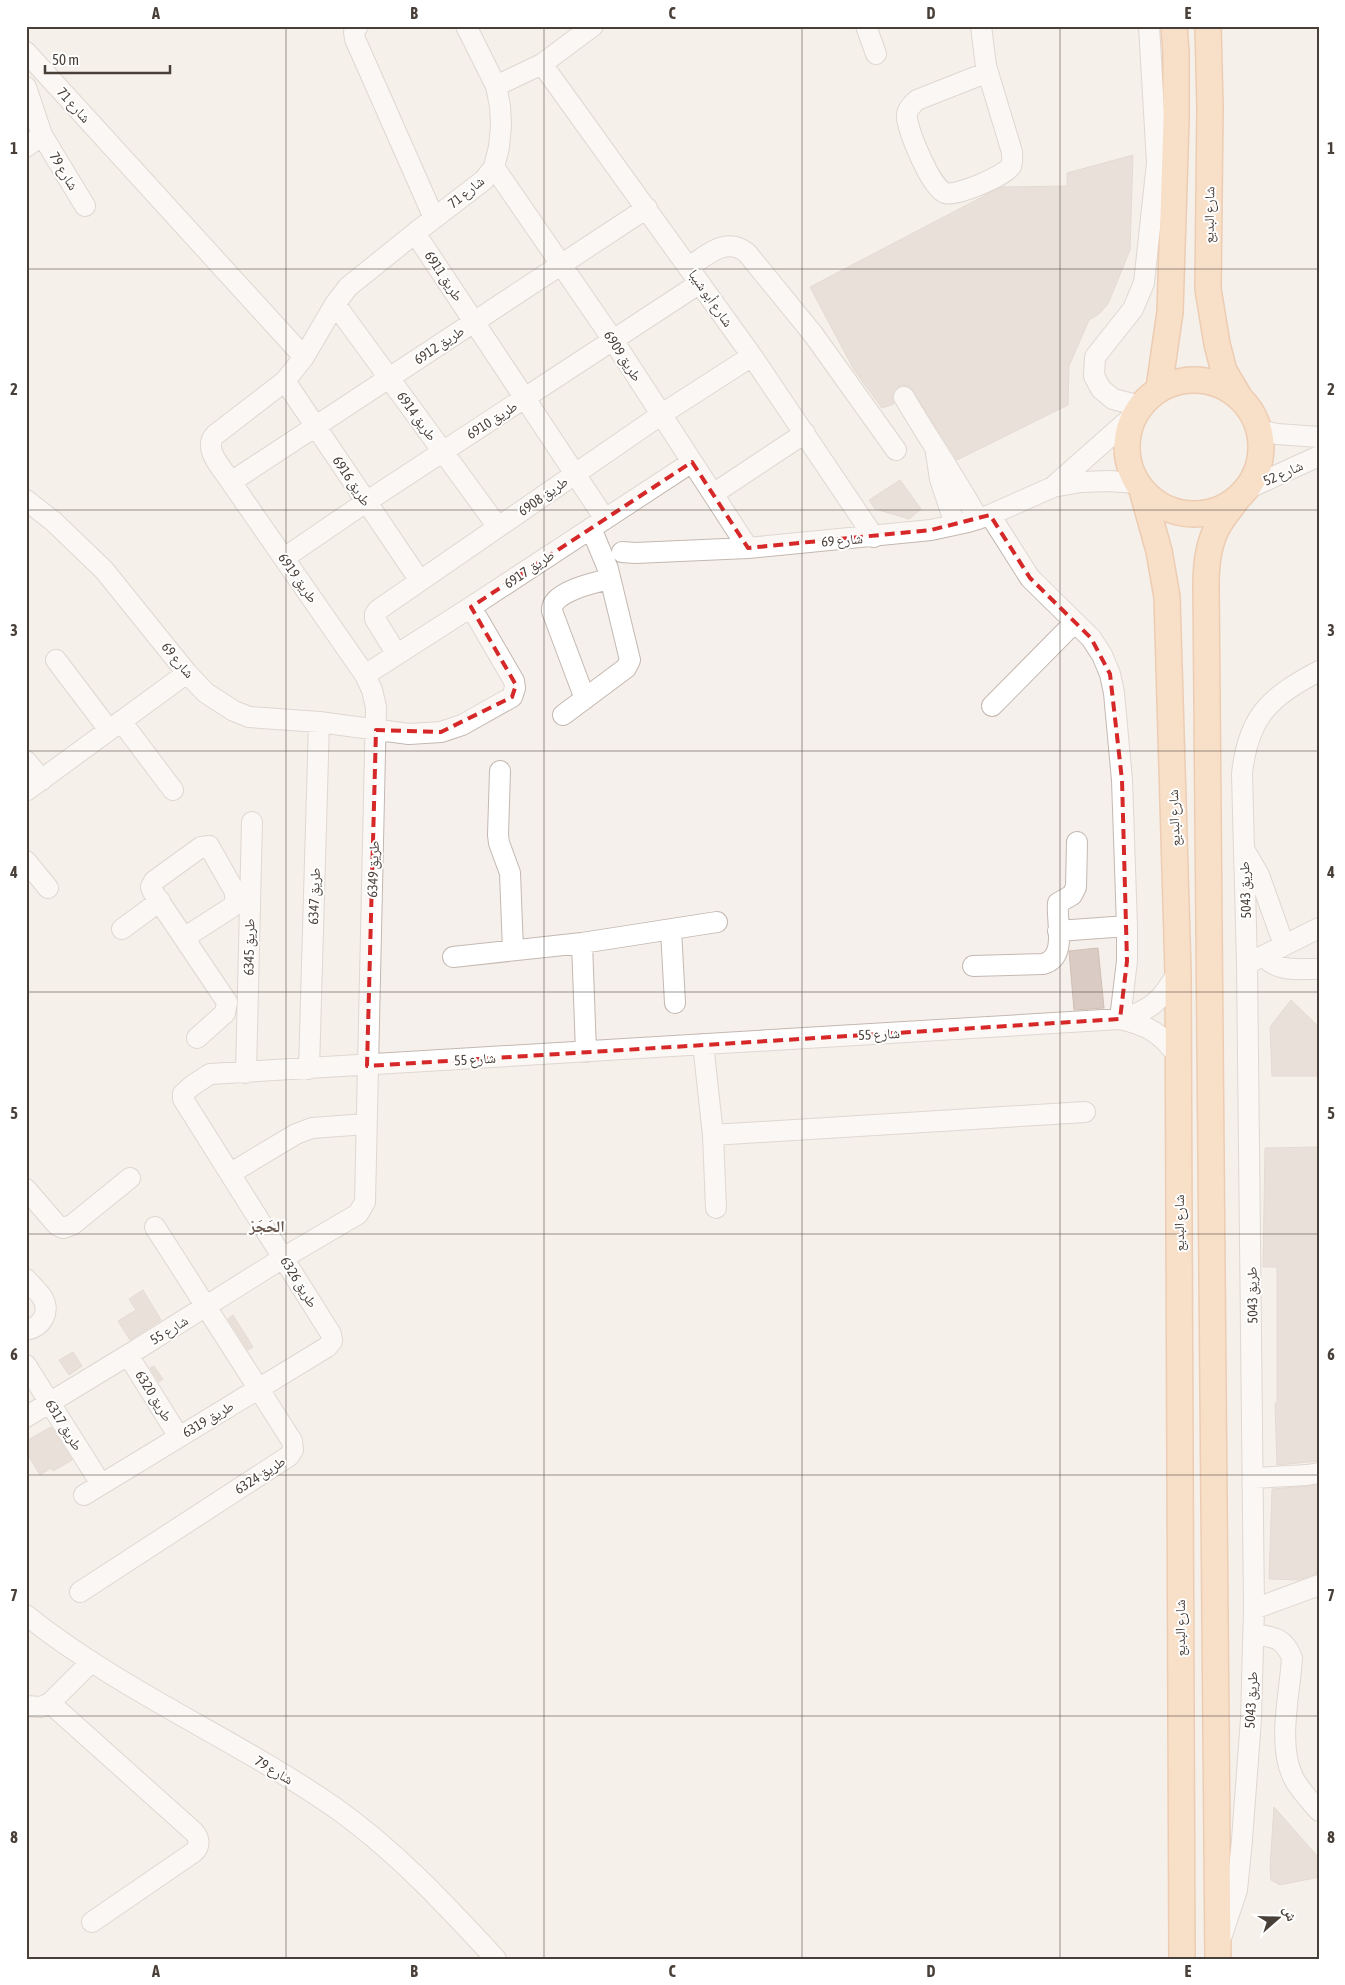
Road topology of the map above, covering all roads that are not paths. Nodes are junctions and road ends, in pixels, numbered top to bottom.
1 (358, 26) edge
2 (466, 26) edge
3 (593, 26) edge
4 (866, 26) edge
5 (981, 26) edge
6 (1149, 26) edge
7 (1174, 26) edge
8 (1208, 26) edge
9 (26, 52) edge
10 (876, 54) dead end
11 (542, 64) junction
12 (988, 72) junction
13 (496, 86) junction
14 (26, 87) edge
15 (34, 141) edge
16 (494, 167) junction
17 (85, 206) dead end
18 (647, 208) junction
19 (434, 218) junction
20 (415, 233) junction
21 (560, 264) junction
22 (695, 275) junction
23 (335, 304) junction
24 (474, 321) junction
25 (613, 340) junction
26 (752, 356) junction
27 (304, 357) junction
28 (389, 378) junction
29 (285, 381) junction
30 (1159, 388) junction
31 (904, 397) dead end
32 (525, 398) junction
33 (1240, 398) junction
34 (1137, 411) junction
35 (662, 414) junction
36 (316, 426) junction
37 (1259, 430) junction
38 (806, 433) junction
39 (1319, 437) edge
40 (896, 450) dead end
41 (936, 451) junction
42 (443, 452) junction
43 (1319, 456) edge
44 (692, 462) junction
45 (575, 474) junction
46 (231, 482) junction
47 (1139, 486) junction
48 (1053, 487) junction
49 (713, 494) junction
50 (1242, 494) junction
51 (26, 500) edge
52 (366, 502) junction
53 (984, 517) junction
54 (598, 523) junction
55 (955, 524) junction
56 (498, 527) junction
57 (874, 537) junction
58 (748, 548) junction
59 (622, 552) dead end
60 (284, 558) junction
61 (610, 579) junction
62 (420, 581) junction
63 (471, 607) junction
64 (1075, 622) junction
65 (396, 654) junction
66 (56, 660) dead end
67 (1319, 671) edge
68 (187, 673) junction
69 (365, 675) junction
70 (585, 699) junction
71 (992, 706) dead end
72 (563, 715) dead end
73 (319, 722) junction
74 (115, 725) junction
75 (376, 730) junction
76 (26, 761) edge
77 (500, 771) dead end
78 (34, 785) edge
79 (173, 790) dead end
80 (252, 822) dead end
81 (1077, 842) dead end
82 (1244, 850) junction
83 (26, 861) edge
84 (251, 863) junction
85 (222, 868) junction
86 (48, 888) dead end
87 (160, 902) junction
88 (717, 922) dead end
89 (1127, 926) junction
90 (1319, 928) edge
91 (122, 929) dead end
92 (670, 930) junction
93 (1058, 931) junction
94 (184, 938) junction
95 (582, 943) junction
96 (1284, 945) junction
97 (513, 950) junction
98 (453, 957) dead end
99 (1255, 960) junction
100 (973, 966) dead end
101 (1316, 969) dead end
102 (1178, 972) junction
103 (675, 1003) dead end
104 (1120, 1019) junction
105 (197, 1038) dead end
106 (703, 1044) junction
107 (586, 1052) junction
108 (1179, 1057) junction
109 (367, 1066) junction
110 (309, 1070) junction
111 (246, 1073) junction
112 (1085, 1112) dead end
113 (366, 1124) junction
114 (713, 1135) junction
115 (231, 1173) junction
116 (130, 1178) dead end
117 (26, 1189) edge
118 (716, 1208) dead end
119 (155, 1227) dead end
120 (283, 1258) junction
121 (26, 1279) edge
122 (206, 1306) junction
123 (26, 1330) edge
124 (332, 1341) joint
125 (128, 1355) junction
126 (26, 1365) edge
127 (259, 1388) junction
128 (50, 1402) junction
129 (26, 1417) edge
130 (179, 1437) junction
131 (1319, 1473) edge
132 (1254, 1478) junction
133 (101, 1484) junction
134 (84, 1495) dead end
135 (1319, 1585) edge
136 (80, 1592) dead end
137 (1254, 1609) junction
138 (26, 1615) edge
139 (1254, 1634) junction
140 (91, 1662) junction
141 (50, 1704) junction
142 (26, 1706) edge
143 (1319, 1811) edge
144 (92, 1922) dead end
145 (1217, 1954) edge
146 (496, 1959) edge
147 (1182, 1959) edge

1 - 19 street
2 - 13 street
3 - 11 street
4 - 10 street
5 - 12 street
6 - 34 street
7 - 30 main road
8 - 33 main road, شارع البديع
9 - 27 street, شارع 71
11 - 13 street
11 - 18 street, شارع أبو شيبا
12 - 12 street
13 - 16 street, شارع 71
14 - 15 street, شارع 79
15 - 17 street, شارع 79
16 - 19 street, شارع 71
16 - 21 street, طريق 6909
18 - 21 street, طريق 6912
18 - 22 street, شارع أبو شيبا
19 - 20 street, شارع 71
20 - 23 street, شارع 71
20 - 24 street, طريق 6911
21 - 24 street, طريق 6912
21 - 25 street, طريق 6909
22 - 25 street, طريق 6910
22 - 26 street, شارع أبو شيبا
22 - 40 street, طريق 6910
23 - 27 street, شارع 71
23 - 28 street, طريق 6914
24 - 28 street, طريق 6912
24 - 32 street, طريق 6911
25 - 32 street, طريق 6910
25 - 35 street, طريق 6909
26 - 35 street, طريق 6908
26 - 38 street, شارع أبو شيبا
27 - 29 street, شارع 71
28 - 36 street, طريق 6912
28 - 42 street, طريق 6914
29 - 36 street, طريق 6916
29 - 46 street, شارع 71
30 - 33 main road
30 - 34 main road
31 - 41 street
32 - 42 street, طريق 6910
32 - 45 street, طريق 6911
33 - 37 main road
34 - 47 main road
34 - 48 street, شارع 69
35 - 44 street, طريق 6909
35 - 45 street, طريق 6908
36 - 46 street, طريق 6912
36 - 52 street, طريق 6916
37 - 39 street
37 - 50 main road
38 - 49 street
38 - 57 street, شارع أبو شيبا
41 - 53 street
41 - 55 street
42 - 52 street, طريق 6910
42 - 56 street, طريق 6914
43 - 50 street, شارع 52
44 - 49 street, طريق 6909
44 - 54 street, طريق 6917
45 - 54 street, طريق 6911
45 - 56 street, طريق 6908
46 - 60 street, طريق 6919
47 - 48 street, شارع 69
47 - 50 main road
47 - 102 main road, شارع البديع
48 - 53 street, شارع 69
49 - 58 street, طريق 6909
50 - 145 main road
51 - 68 street, شارع 69
52 - 60 street, طريق 6910
52 - 62 street, طريق 6916
53 - 55 street, شارع 69
53 - 64 street
54 - 61 street, طريق 6911
54 - 63 street, طريق 6917
55 - 57 street, شارع 69
56 - 62 street, طريق 6908
57 - 58 street, شارع 69
58 - 59 street, شارع 69
60 - 69 street, طريق 6919
61 - 70 street, طريق 6911
61 - 70 street
62 - 65 street, طريق 6908
63 - 65 street, طريق 6917
63 - 75 street, شارع 69
64 - 71 street
64 - 89 street
65 - 69 street, طريق 6917
66 - 74 street
67 - 82 street, طريق 5043
68 - 73 street, شارع 69
68 - 74 street
69 - 75 street, طريق 6349
70 - 72 street
73 - 75 street, شارع 69
73 - 110 street, طريق 6347
74 - 78 street
74 - 79 street
75 - 109 street, طريق 6349
76 - 78 street
77 - 97 street
80 - 84 street, طريق 6345
81 - 93 street
82 - 96 street
82 - 99 street, طريق 5043
83 - 86 street
84 - 85 street
84 - 111 street, طريق 6345
85 - 87 street
85 - 94 street
87 - 91 street
87 - 94 street
88 - 92 street
89 - 93 street
89 - 104 street
90 - 96 street
92 - 95 street
92 - 103 street
93 - 100 street
94 - 105 street
95 - 97 street
95 - 107 street
96 - 99 street
97 - 98 street
99 - 101 street
99 - 132 street, طريق 5043
102 - 104 street, شارع 55
102 - 108 main road, شارع البديع
104 - 106 street, شارع 55
104 - 108 street, شارع 55
106 - 107 street, شارع 55
106 - 114 street
107 - 109 street, شارع 55
108 - 147 main road, شارع البديع
109 - 110 street
109 - 113 street, شارع 55
110 - 111 street
111 - 115 street, طريق 6326
112 - 114 street
113 - 115 street
113 - 120 street, شارع 55
114 - 118 street
115 - 120 street, طريق 6326
116 - 117 street
119 - 122 street, طريق 6324
120 - 122 street, شارع 55
120 - 124 street, طريق 6326
121 - 123 street
122 - 125 street, شارع 55
122 - 127 street, طريق 6324
124 - 127 street, طريق 6319
125 - 128 street, شارع 55
125 - 130 street, طريق 6320
126 - 128 street, طريق 6317
127 - 130 street, طريق 6319
127 - 136 street, طريق 6324
128 - 129 street, شارع 55
128 - 133 street, طريق 6317
130 - 133 street, طريق 6319
131 - 132 street
132 - 137 street, طريق 5043
133 - 134 street, طريق 6319
135 - 137 street
137 - 139 street, طريق 5043
138 - 140 street, شارع 79
139 - 143 street
139 - 145 street, طريق 5043
140 - 141 street
140 - 146 street, شارع 79
141 - 142 street
141 - 144 street

